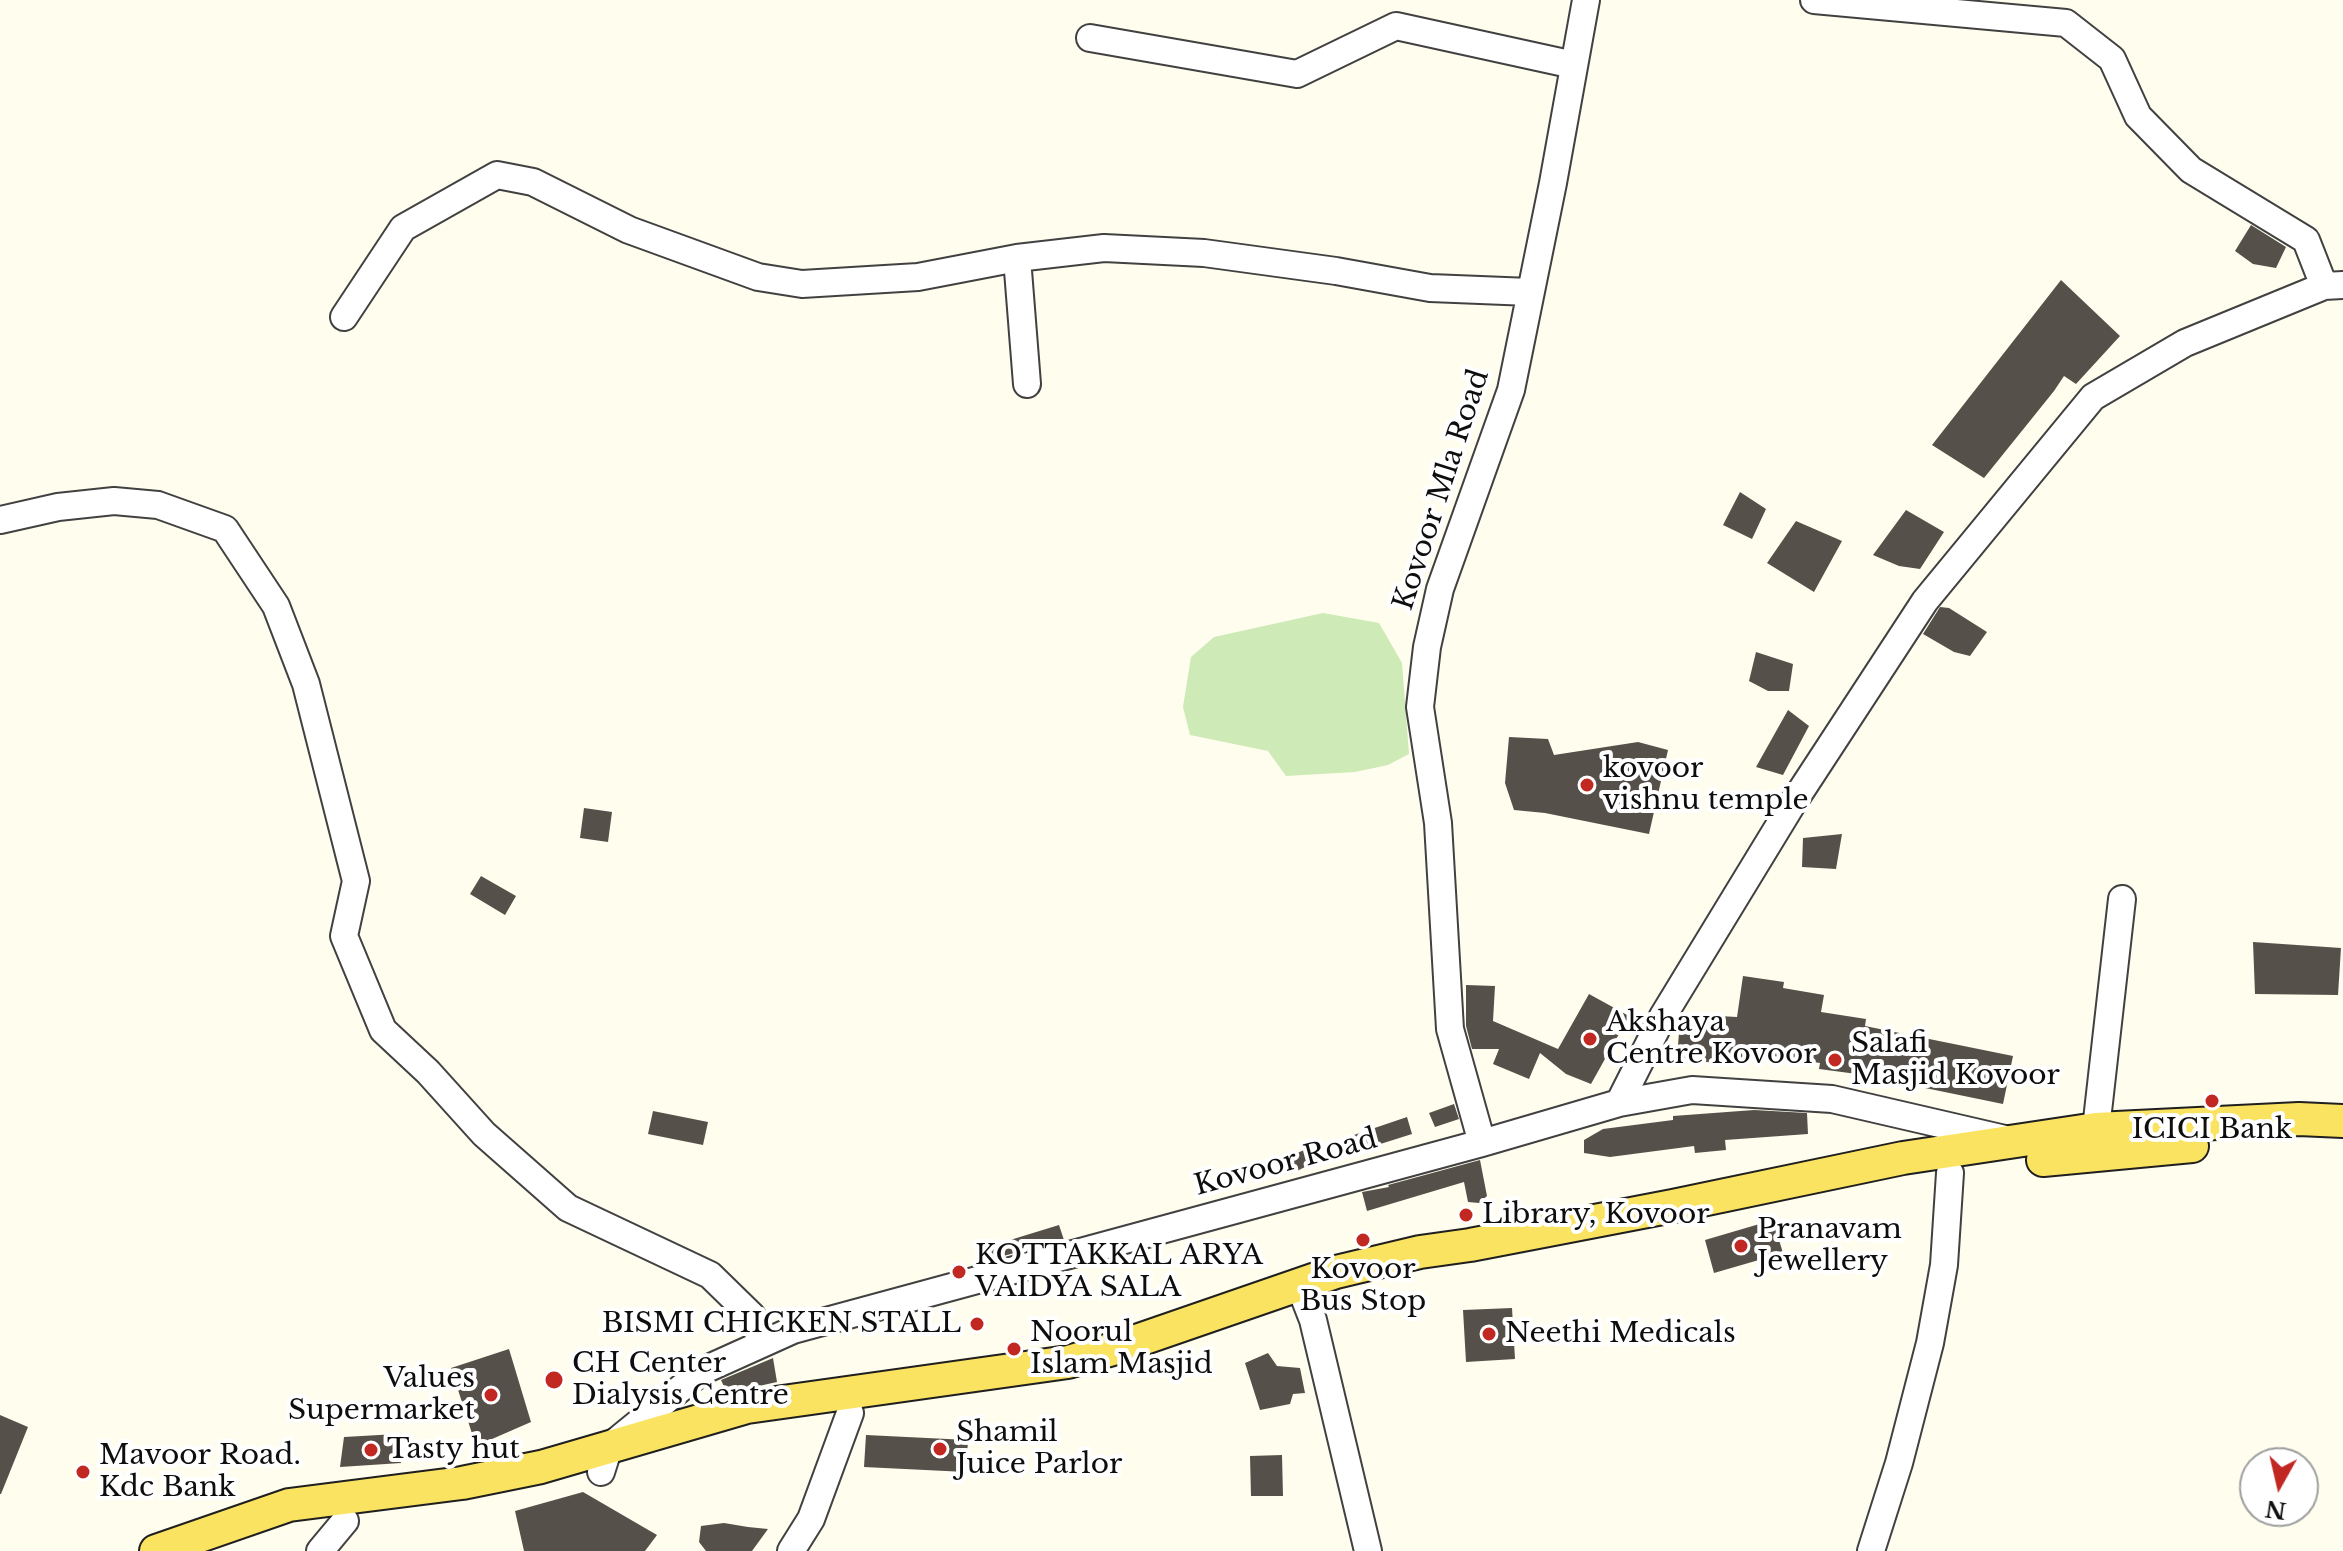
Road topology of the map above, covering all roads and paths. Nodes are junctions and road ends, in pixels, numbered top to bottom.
1 (1586, 0) edge
2 (1814, 0) edge
3 (1090, 38) dead end
4 (1574, 65) junction
5 (1017, 258) junction
6 (2333, 286) edge
7 (1530, 292) junction
8 (344, 317) dead end
9 (1027, 384) dead end
10 (0, 520) edge
11 (2122, 899) dead end
12 (1619, 1103) junction
13 (2343, 1121) edge
14 (2096, 1129) junction
15 (2343, 1142) edge
16 (1482, 1143) junction
17 (2037, 1146) junction
18 (1950, 1173) junction
19 (1303, 1294) junction
20 (1198, 1330) junction
21 (762, 1344) junction
22 (850, 1413) junction
23 (605, 1460) junction
24 (345, 1521) junction
25 (156, 1551) edge
26 (221, 1551) edge
27 (320, 1551) edge
28 (791, 1551) edge
29 (1368, 1551) edge
30 (1871, 1551) edge

1 - 4 street, Kovoor Mla Road
2 - 6 street
3 - 4 street
4 - 7 street, Kovoor Mla Road
5 - 7 street
5 - 8 street
5 - 9 street
6 - 12 street
7 - 16 street, Kovoor Mla Road
10 - 21 street
11 - 14 street
12 - 16 street, Kovoor Road
12 - 17 street, Kovoor Road
13 - 14 main road
14 - 17 main road
15 - 17 main road
16 - 21 street, Kovoor Road
17 - 18 main road
17 - 19 main road
18 - 19 main road
18 - 30 street
19 - 20 main road
19 - 29 street
20 - 22 main road
20 - 23 main road
21 - 23 street, Kovoor Road
22 - 23 main road
22 - 28 street
23 - 24 main road
23 - 25 main road
24 - 26 main road
24 - 27 street

